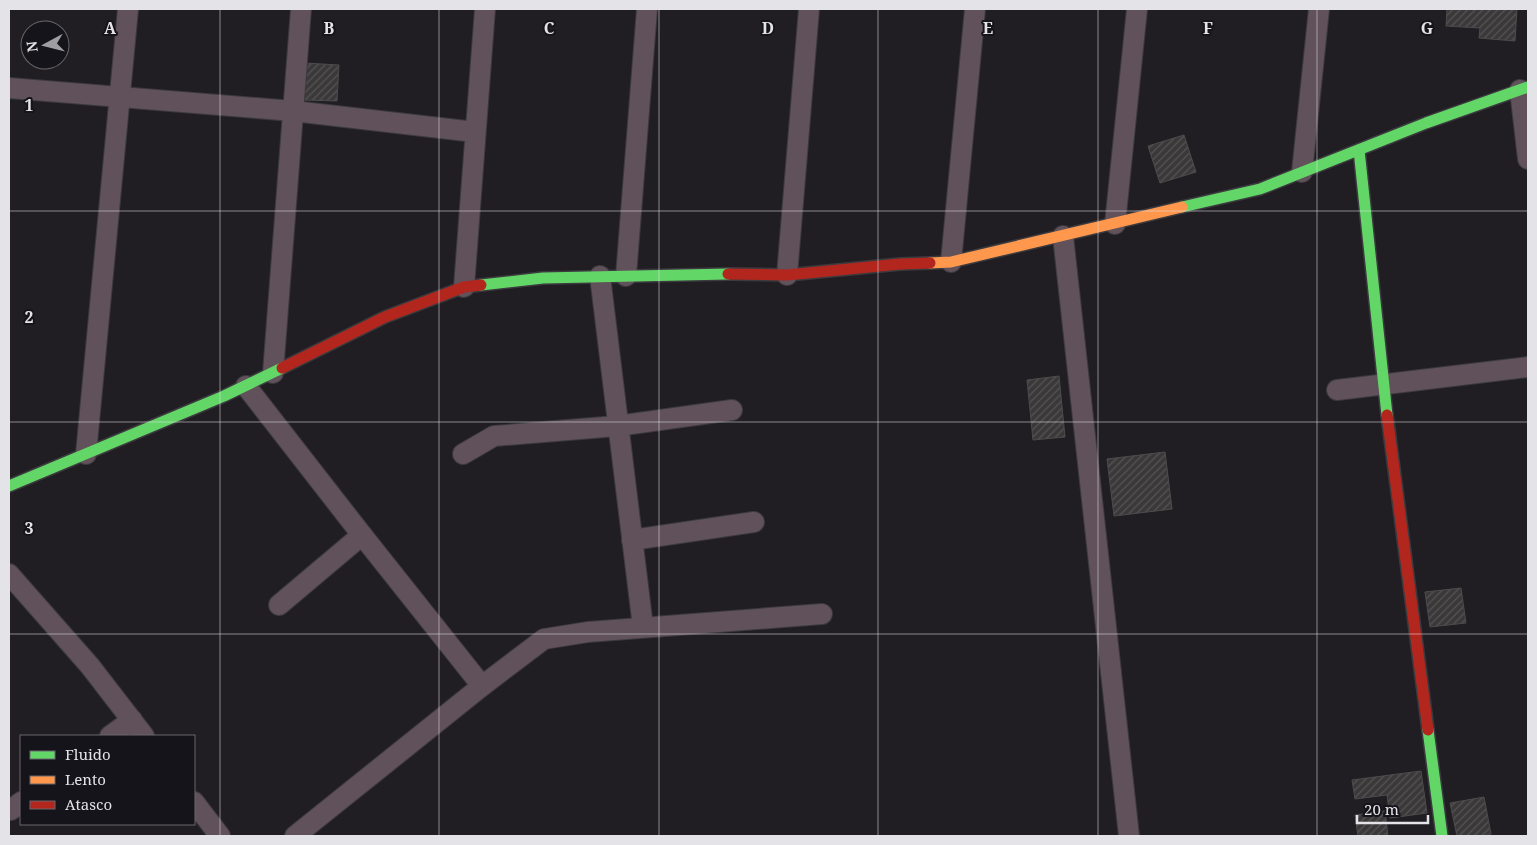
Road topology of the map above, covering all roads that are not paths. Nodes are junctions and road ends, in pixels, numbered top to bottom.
1 (128, 9) edge
2 (301, 9) edge
3 (485, 9) edge
4 (647, 9) edge
5 (810, 9) edge
6 (975, 9) edge
7 (1137, 9) edge
8 (1319, 9) edge
9 (9, 88) edge
10 (1524, 88) edge
11 (120, 96) junction
12 (293, 111) junction
13 (475, 132) junction
14 (1359, 150) junction
15 (1528, 159) edge
16 (1302, 172) junction
17 (1115, 224) junction
18 (1063, 236) junction
19 (951, 262) junction
20 (787, 275) junction
21 (600, 276) junction
22 (626, 276) junction
23 (464, 287) junction
24 (1528, 367) edge
25 (273, 373) junction
26 (1383, 384) junction
27 (246, 386) junction
28 (1337, 390) dead end
29 (732, 410) dead end
30 (617, 426) junction
31 (86, 454) junction
32 (463, 454) dead end
33 (9, 486) edge
34 (754, 522) dead end
35 (362, 535) junction
36 (632, 540) junction
37 (9, 574) edge
38 (279, 605) dead end
39 (822, 614) dead end
40 (643, 628) junction
41 (482, 686) junction
42 (132, 720) junction
43 (111, 735) edge
44 (143, 735) edge
45 (195, 803) edge
46 (220, 836) edge
47 (295, 836) edge
48 (1129, 836) edge
49 (1442, 836) edge

1 - 11 street
2 - 12 street
3 - 13 street
4 - 22 street
5 - 20 street
6 - 19 street
7 - 17 street
8 - 16 street
9 - 11 street
10 - 14 street
10 - 15 street
11 - 12 street
11 - 31 street
12 - 13 street
12 - 25 street
13 - 23 street
14 - 16 street
14 - 26 street
16 - 17 street
17 - 18 street
18 - 19 street
18 - 48 street
19 - 20 street
20 - 22 street
21 - 22 street
21 - 23 street
21 - 30 street
23 - 25 street
24 - 26 street
25 - 27 street
26 - 28 street
26 - 49 street
27 - 31 street
27 - 35 street
29 - 30 street
30 - 32 street
30 - 36 street
31 - 33 street
34 - 36 street
35 - 38 street
35 - 41 street
36 - 40 street
37 - 42 street
39 - 40 street
40 - 41 street
41 - 47 street
42 - 43 street
42 - 44 street
45 - 46 street

